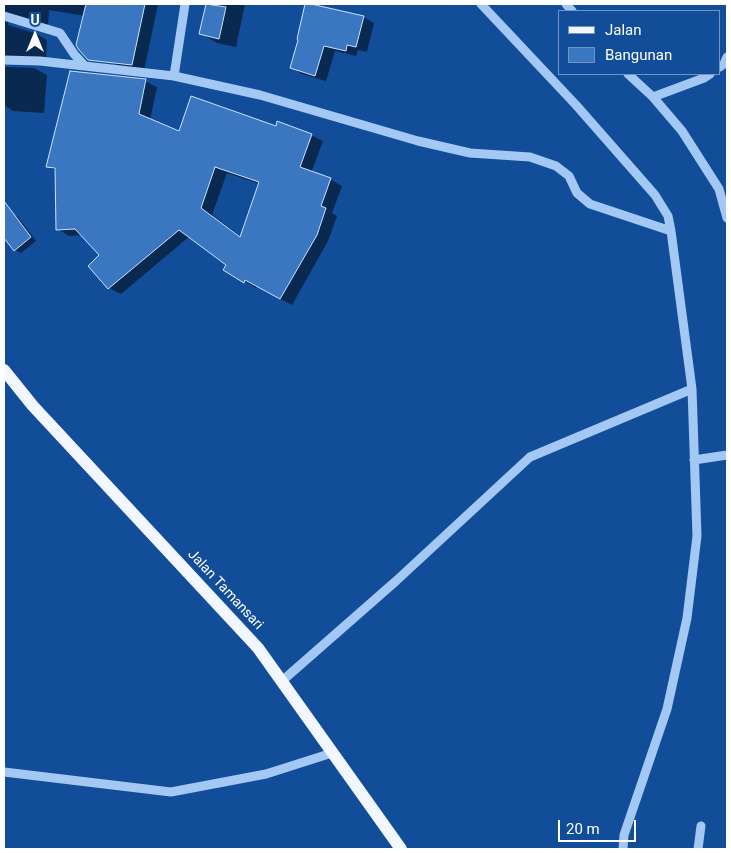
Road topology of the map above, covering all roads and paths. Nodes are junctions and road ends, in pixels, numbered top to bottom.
1 (185, 4) edge
2 (481, 4) edge
3 (4, 16) edge
4 (4, 60) edge
5 (84, 65) junction
6 (629, 75) edge
7 (708, 75) edge
8 (174, 76) junction
9 (653, 96) junction
10 (727, 218) edge
11 (671, 231) junction
12 (4, 370) edge
13 (692, 388) junction
14 (727, 455) edge
15 (694, 460) junction
16 (282, 681) junction
17 (332, 753) junction
18 (4, 772) edge
19 (701, 826) dead end
20 (401, 849) edge
21 (623, 849) edge
22 (698, 849) edge

1 - 8 street
2 - 11 street
3 - 5 street
4 - 5 street
5 - 8 street
6 - 9 street
7 - 9 street
8 - 11 street
9 - 10 street
11 - 13 street
12 - 16 main road, Jalan Tamansari
13 - 15 street
13 - 16 street
14 - 15 street
15 - 21 street
16 - 17 main road, Jalan Tamansari
17 - 18 street
17 - 20 main road, Jalan Tamansari
19 - 22 street

